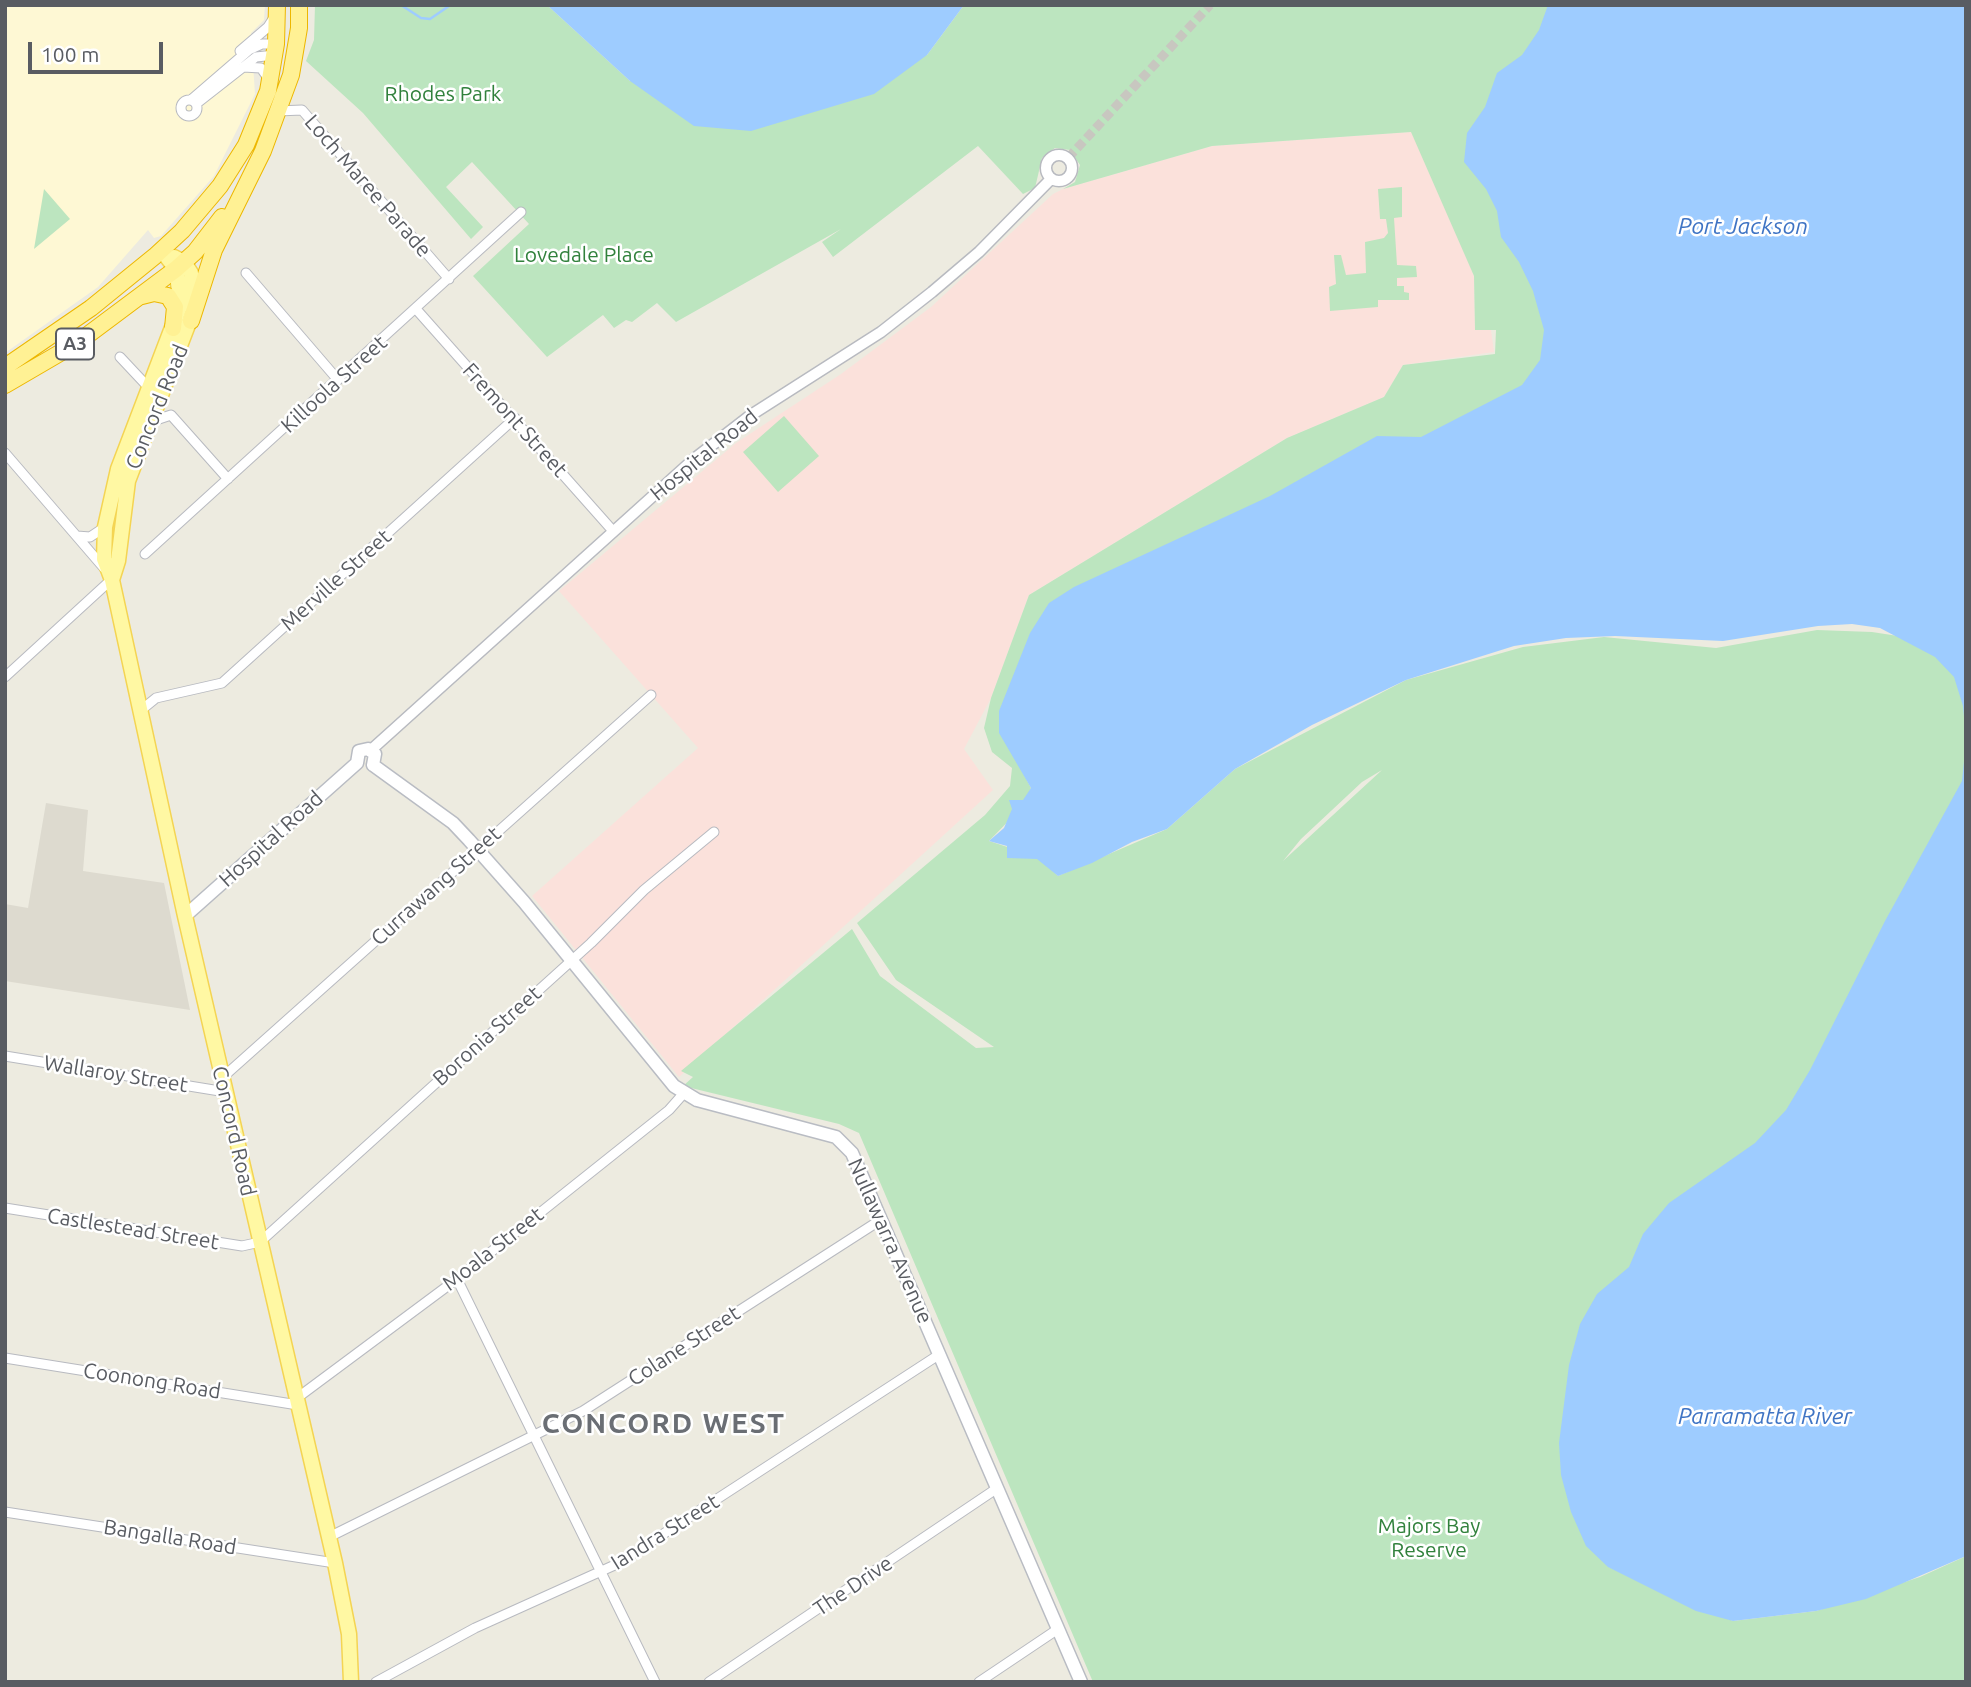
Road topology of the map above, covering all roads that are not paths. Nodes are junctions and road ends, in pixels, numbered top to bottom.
1 (299, 5) edge
2 (277, 6) edge
3 (275, 49) junction
4 (295, 55) junction
5 (243, 67) junction
6 (217, 79) junction
7 (270, 83) junction
8 (278, 111) junction
9 (250, 178) junction
10 (1051, 179) dead end
11 (521, 212) dead end
12 (162, 250) junction
13 (180, 265) junction
14 (246, 272) dead end
15 (449, 279) junction
16 (140, 296) junction
17 (416, 309) junction
18 (191, 321) junction
19 (173, 328) junction
20 (120, 358) dead end
21 (5, 367) edge
22 (338, 380) junction
23 (5, 385) edge
24 (149, 388) junction
25 (160, 399) junction
26 (515, 418) junction
27 (150, 422) junction
28 (5, 453) edge
29 (228, 479) junction
30 (105, 527) junction
31 (613, 531) junction
32 (77, 536) junction
33 (145, 554) dead end
34 (112, 580) junction
35 (5, 677) edge
36 (651, 695) dead end
37 (140, 710) junction
38 (371, 750) junction
39 (357, 763) junction
40 (373, 765) junction
41 (714, 832) dead end
42 (477, 848) junction
43 (186, 916) junction
44 (571, 960) junction
45 (5, 1056) edge
46 (224, 1085) junction
47 (684, 1093) junction
48 (5, 1208) edge
49 (882, 1219) junction
50 (260, 1242) junction
51 (457, 1279) junction
52 (940, 1354) junction
53 (5, 1358) edge
54 (298, 1402) junction
55 (535, 1435) junction
56 (996, 1489) junction
57 (5, 1511) edge
58 (329, 1537) junction
59 (335, 1563) junction
60 (602, 1571) junction
61 (1058, 1629) junction
62 (351, 1682) edge
63 (376, 1682) edge
64 (655, 1682) edge
65 (709, 1682) edge
66 (979, 1682) edge
67 (1080, 1682) edge

1 - 4 highway, A3
2 - 3 highway, A3
2 - 6 street
3 - 4 highway
3 - 5 street
3 - 6 street
3 - 7 highway, A3
4 - 8 highway, A3
5 - 6 street
5 - 7 street
7 - 12 highway, A3
8 - 9 highway, A3
8 - 15 street, Loch Maree Parade
9 - 13 highway, A3
9 - 18 highway
10 - 31 street, Hospital Road
11 - 15 street, Killoola Street
12 - 13 main road
12 - 21 highway, A3
13 - 16 highway, A3
13 - 18 main road, Concord Road
13 - 19 main road, Concord Road
14 - 22 street
15 - 17 street, Killoola Street
16 - 19 highway
16 - 23 highway, A3
17 - 22 street, Killoola Street
17 - 26 street, Fremont Street
18 - 25 main road, Concord Road
19 - 24 main road, Concord Road
20 - 24 street
22 - 29 street, Killoola Street
24 - 25 street
24 - 30 main road, Concord Road
25 - 27 main road, Concord Road
26 - 31 street, Fremont Street
26 - 37 street, Merville Street
27 - 29 street
27 - 34 main road, Concord Road
28 - 32 street
29 - 33 street, Killoola Street
30 - 32 street
30 - 34 main road, Concord Road
31 - 38 street, Hospital Road
32 - 34 street
34 - 35 street
34 - 37 main road, Concord Road
36 - 42 street, Currawang Street
37 - 43 main road, Concord Road
38 - 39 main road
38 - 40 main road
39 - 40 main road
39 - 43 main road, Hospital Road
40 - 42 main road, Nullawarra Avenue
41 - 44 street, Boronia Street
42 - 44 main road, Nullawarra Avenue
42 - 46 street, Currawang Street
43 - 46 main road, Concord Road
44 - 47 main road, Nullawarra Avenue
44 - 50 street, Boronia Street
45 - 46 street, Wallaroy Street
46 - 50 main road, Concord Road
47 - 49 main road, Nullawarra Avenue
47 - 51 street, Moala Street
48 - 50 street, Castlestead Street
49 - 52 main road, Nullawarra Avenue
49 - 55 street, Colane Street
50 - 54 main road, Concord Road
51 - 54 street, Moala Street
51 - 55 street
52 - 56 main road, Nullawarra Avenue
52 - 60 street, Iandra Street
53 - 54 street, Coonong Road
54 - 58 main road, Concord Road
55 - 58 street, Colane Street
55 - 60 street
56 - 61 main road, Nullawarra Avenue
56 - 65 street, The Drive
57 - 59 street, Bangalla Road
58 - 59 main road, Concord Road
59 - 62 main road, Concord Road
60 - 63 street, Iandra Street
60 - 64 street
61 - 66 street
61 - 67 main road, Nullawarra Avenue

